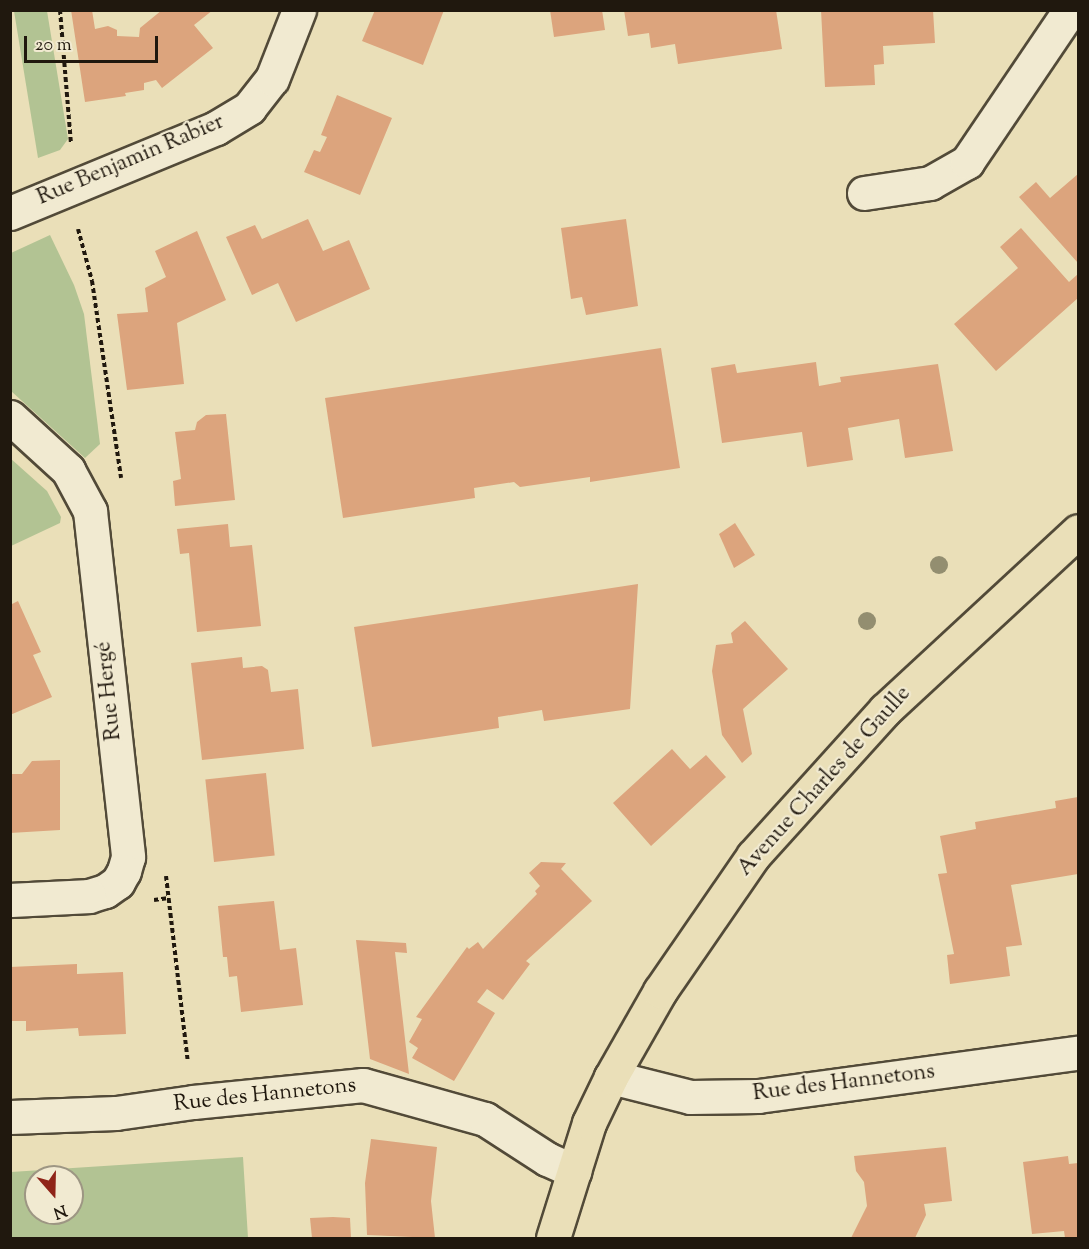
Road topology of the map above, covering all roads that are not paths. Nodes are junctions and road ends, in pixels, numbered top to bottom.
1 (299, 10) edge
2 (1070, 10) edge
3 (864, 193) dead end
4 (10, 213) edge
5 (10, 417) edge
6 (1078, 531) edge
7 (10, 900) edge
8 (1078, 1053) edge
9 (611, 1077) junction
10 (10, 1117) edge
11 (574, 1171) junction
12 (553, 1239) edge

1 - 4 street, Rue Benjamin Rabier
2 - 3 street
5 - 7 street, Rue Hergé
6 - 9 main road, Avenue Charles de Gaulle
8 - 9 street, Rue des Hannetons
9 - 11 main road, Avenue Charles de Gaulle
10 - 11 street, Rue des Hannetons
11 - 12 main road, Avenue Charles de Gaulle

